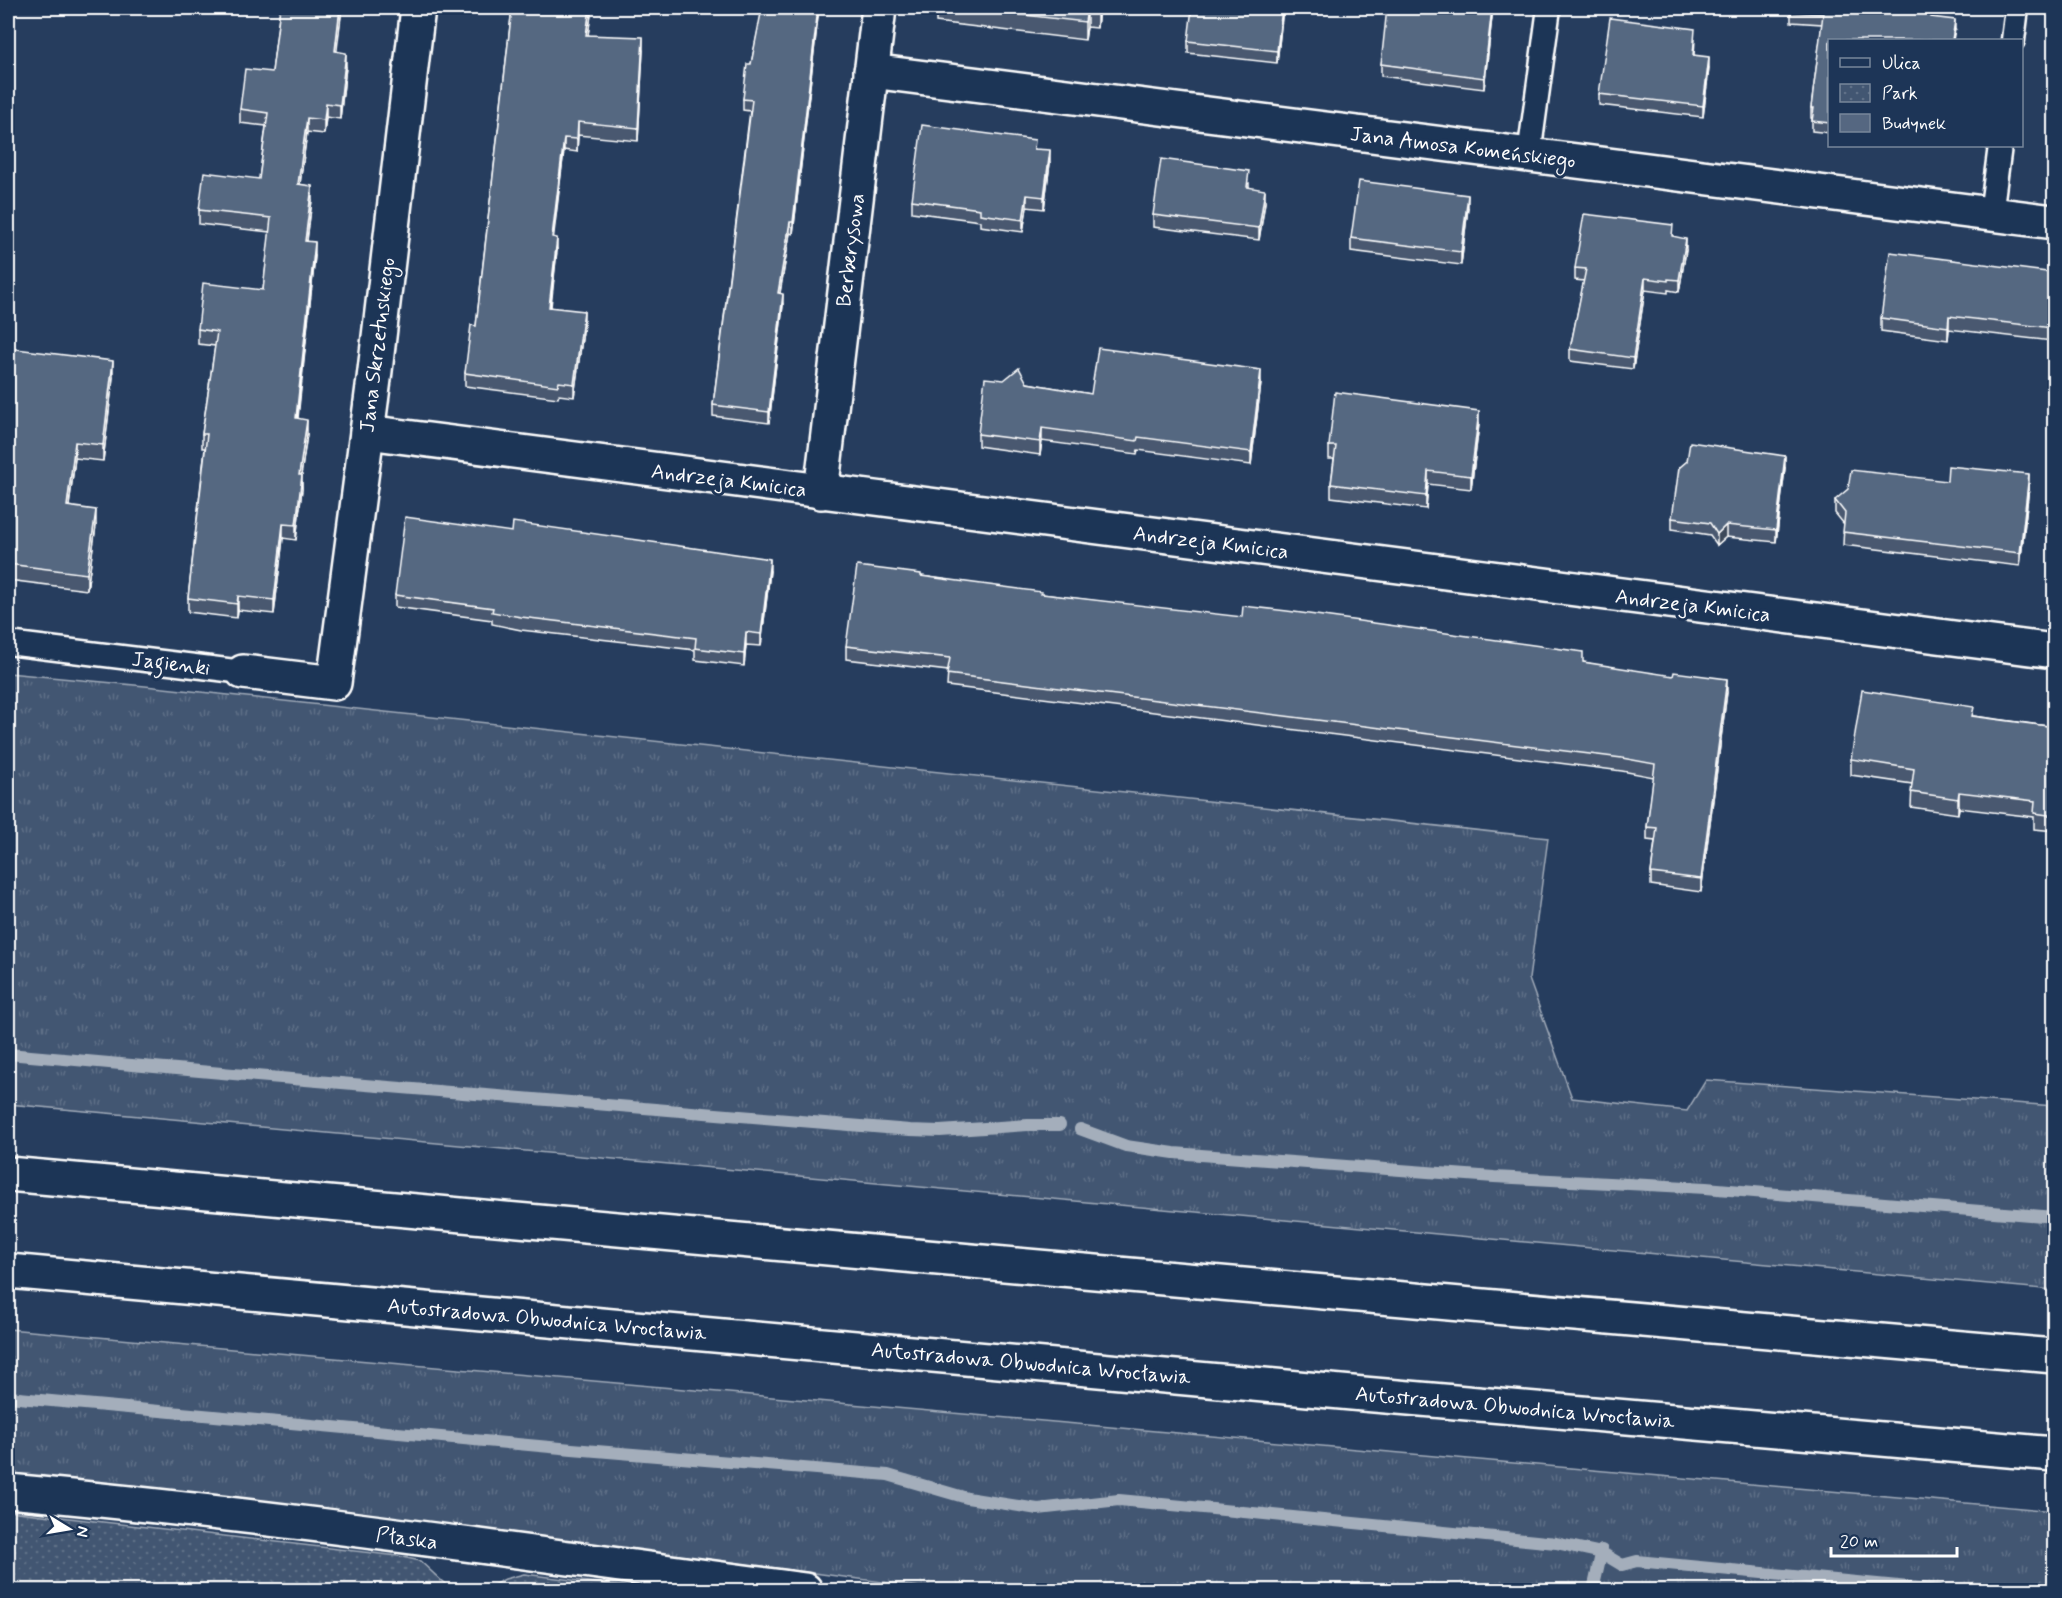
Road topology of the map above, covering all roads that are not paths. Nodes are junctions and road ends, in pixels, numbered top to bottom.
1 (418, 8) edge
2 (879, 8) edge
3 (1549, 8) edge
4 (2018, 8) edge
5 (2013, 39) edge
6 (871, 71) junction
7 (2000, 147) edge
8 (1529, 156) junction
9 (1991, 214) junction
10 (2055, 222) edge
11 (367, 432) junction
12 (821, 492) junction
13 (8, 643) edge
14 (2055, 651) edge
15 (243, 672) joint
16 (334, 683) joint
17 (8, 1174) edge
18 (8, 1271) edge
19 (2055, 1356) edge
20 (2055, 1454) edge
21 (8, 1491) edge
22 (805, 1590) edge

1 - 11 main road, Jana Skrzetuskiego
2 - 6 main road, Berberysowa
3 - 8 lane
4 - 5 lane
6 - 8 main road, Jana Amosa Komeńskiego
6 - 12 main road, Berberysowa
7 - 9 lane
8 - 9 main road, Jana Amosa Komeńskiego
9 - 10 main road, Jana Amosa Komeńskiego
11 - 12 main road, Andrzeja Kmicica
11 - 16 main road, Jana Skrzetuskiego
12 - 14 main road, Andrzeja Kmicica
13 - 15 lane, Jagienki
15 - 16 main road, Jagienki
17 - 19 main road
18 - 20 main road, Autostradowa Obwodnica Wrocławia
21 - 22 main road, Płaska

